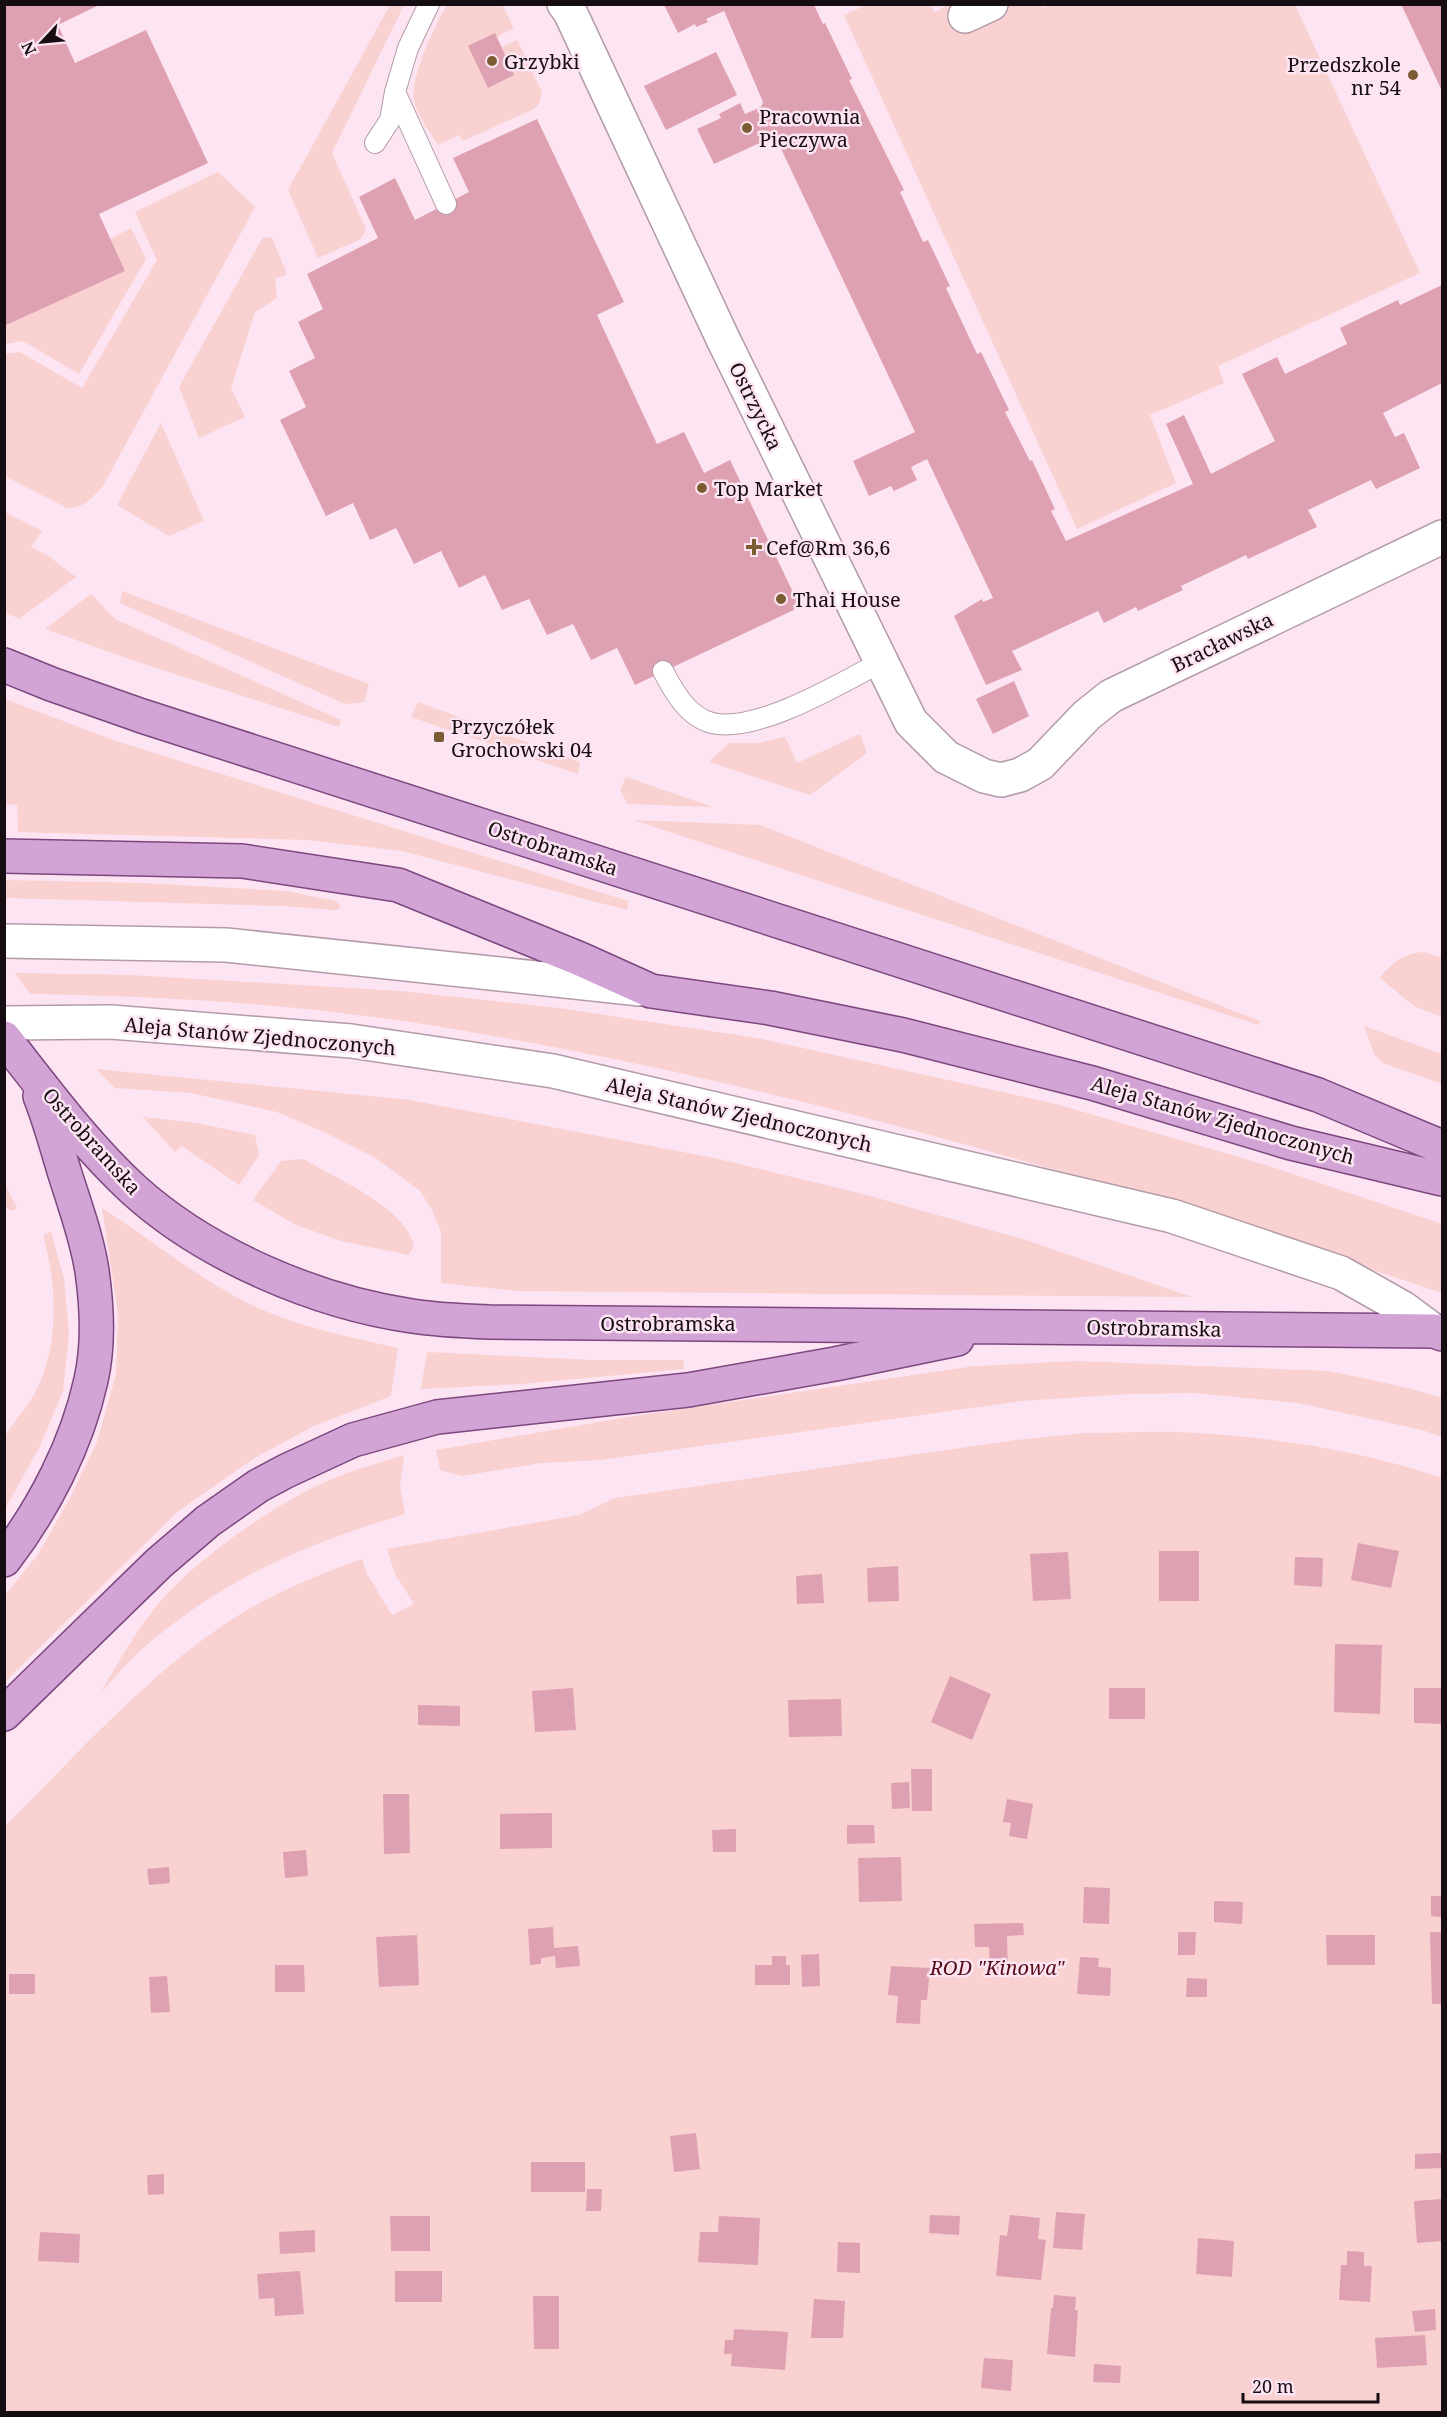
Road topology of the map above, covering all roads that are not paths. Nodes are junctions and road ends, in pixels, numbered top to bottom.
1 (429, 4) edge
2 (564, 4) edge
3 (395, 92) junction
4 (375, 143) dead end
5 (446, 204) dead end
6 (1443, 537) edge
7 (883, 661) junction
8 (4, 665) edge
9 (663, 671) dead end
10 (1020, 775) joint
11 (4, 856) edge
12 (4, 941) edge
13 (651, 990) junction
14 (4, 1023) edge
15 (4, 1038) edge
16 (28, 1069) junction
17 (1443, 1148) edge
18 (1443, 1179) edge
19 (1021, 1326) junction
20 (1438, 1332) edge
21 (4, 1560) edge
22 (4, 1714) edge

1 - 3 lane
2 - 7 main road, Ostrzycka
3 - 4 lane
3 - 5 lane
6 - 10 main road, Bracławska
7 - 9 lane
7 - 10 main road, Ostrzycka
8 - 17 main road, Ostrobramska
11 - 13 main road
12 - 13 main road, Aleja Stanów Zjednoczonych
13 - 18 main road, Aleja Stanów Zjednoczonych
14 - 20 main road, Aleja Stanów Zjednoczonych
15 - 16 main road, Ostrobramska
16 - 19 main road, Ostrobramska
16 - 21 main road
19 - 20 main road, Ostrobramska
19 - 22 main road

